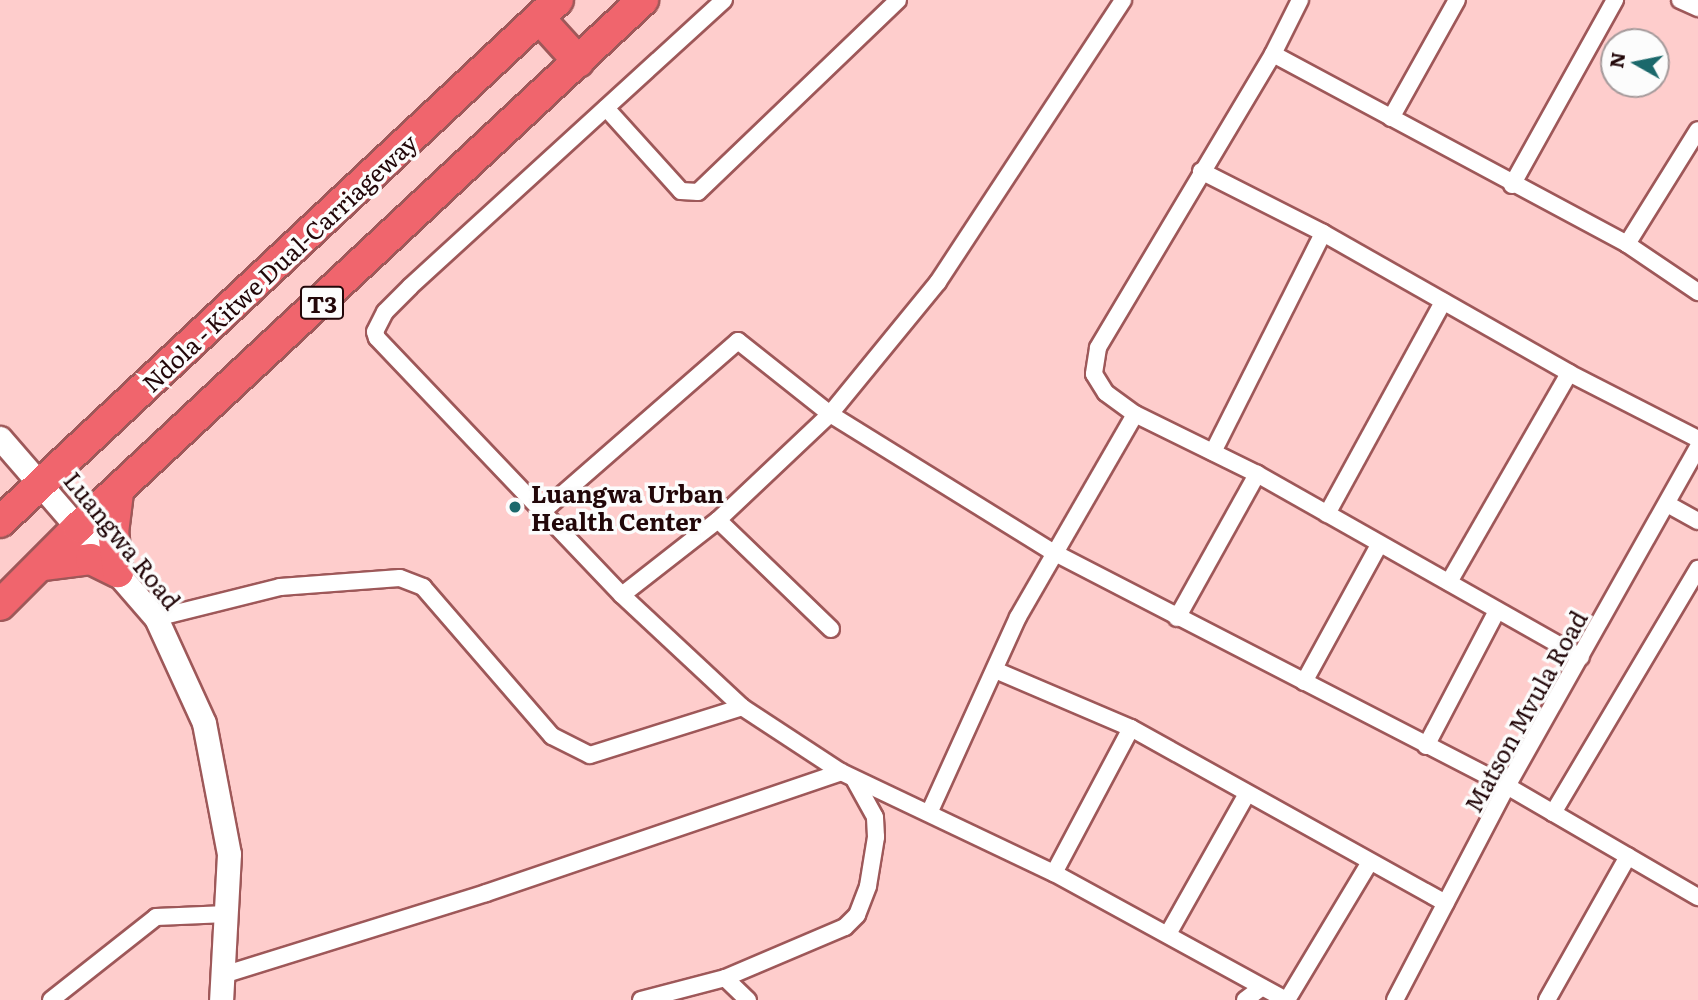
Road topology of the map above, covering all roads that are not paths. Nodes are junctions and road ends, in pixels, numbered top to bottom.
1 (643, 0) edge
2 (723, 0) edge
3 (898, 0) edge
4 (1123, 0) edge
5 (1300, 0) edge
6 (1457, 0) edge
7 (1615, 0) edge
8 (548, 9) edge
9 (1273, 54) junction
10 (579, 62) junction
11 (606, 108) junction
12 (1391, 118) junction
13 (1698, 130) edge
14 (1200, 171) junction
15 (1512, 185) junction
16 (1323, 233) junction
17 (1627, 244) junction
18 (1698, 292) edge
19 (1443, 302) junction
20 (1569, 373) junction
21 (830, 414) junction
22 (1135, 414) junction
23 (0, 438) edge
24 (1698, 439) edge
25 (1698, 447) edge
26 (1213, 453) junction
27 (1257, 474) junction
28 (41, 480) junction
29 (118, 492) junction
30 (1667, 504) junction
31 (542, 512) junction
32 (1327, 514) junction
33 (718, 520) junction
34 (0, 521) edge
35 (1698, 521) edge
36 (78, 527) junction
37 (1379, 545) junction
38 (1053, 552) junction
39 (43, 565) junction
40 (1698, 569) edge
41 (118, 572) junction
42 (1450, 582) junction
43 (622, 595) junction
44 (0, 605) edge
45 (1497, 611) junction
46 (156, 618) junction
47 (1177, 618) junction
48 (831, 629) dead end
49 (1581, 657) junction
50 (995, 670) junction
51 (1304, 682) junction
52 (742, 708) junction
53 (1131, 728) junction
54 (1426, 746) junction
55 (847, 776) junction
56 (1507, 786) junction
57 (1247, 794) junction
58 (930, 811) junction
59 (1553, 813) junction
60 (1628, 856) junction
61 (1370, 862) junction
62 (1054, 873) junction
63 (1698, 897) edge
64 (1446, 903) junction
65 (227, 914) junction
66 (1168, 934) junction
67 (223, 975) junction
68 (725, 978) junction
69 (1262, 986) junction
70 (51, 1000) edge
71 (221, 1000) edge
72 (641, 1000) edge
73 (748, 1000) edge
74 (1245, 1000) edge
75 (1287, 1000) edge
76 (1395, 1000) edge
77 (1547, 1000) edge

1 - 10 highway, T3
2 - 11 street
3 - 11 street
4 - 21 street
5 - 9 street
6 - 12 street
7 - 15 street
8 - 10 highway
8 - 28 highway, Ndola - Kitwe Dual-Carriageway / T3
9 - 12 street
9 - 14 street
10 - 29 highway, T3
11 - 31 street
12 - 15 street
13 - 17 street
14 - 16 street
14 - 22 street
15 - 17 street
16 - 19 street
16 - 26 street
17 - 18 street
19 - 20 street
19 - 32 street
20 - 24 street
20 - 42 street
21 - 31 street
21 - 33 street
21 - 38 street
22 - 26 street
22 - 38 street
23 - 28 street, Luangwa Road
25 - 30 street, Matson Mvula Road
26 - 27 street
27 - 32 street
27 - 47 street
28 - 34 highway, Ndola - Kitwe Dual-Carriageway / T3
28 - 36 street, Luangwa Road
29 - 36 highway, T3
29 - 41 highway
30 - 35 street
30 - 49 street, Matson Mvula Road
31 - 43 street
32 - 37 street
33 - 43 street
33 - 48 street
36 - 39 highway, T3
36 - 41 street, Luangwa Road
37 - 42 street
37 - 51 street
38 - 47 street
38 - 50 street
39 - 41 highway
39 - 44 highway, T3
40 - 59 street
41 - 46 street, Luangwa Road
42 - 45 street
43 - 52 street
45 - 49 street
45 - 54 street
46 - 52 street
46 - 65 street, Luangwa Road
47 - 51 street
49 - 56 street, Matson Mvula Road
50 - 53 street
50 - 58 street
51 - 54 street
52 - 55 street
53 - 57 street
53 - 62 street
54 - 56 street
55 - 58 street
55 - 67 street
55 - 68 street
56 - 59 street
56 - 64 street, Matson Mvula Road
57 - 61 street
57 - 66 street
58 - 62 street
59 - 60 street
60 - 63 street
60 - 77 street
61 - 64 street
61 - 75 street
62 - 66 street
64 - 76 street, Matson Mvula Road
65 - 67 street, Luangwa Road
65 - 70 street
66 - 69 street
67 - 71 street, Luangwa Road
68 - 72 street
68 - 73 street
69 - 74 street
69 - 75 street

